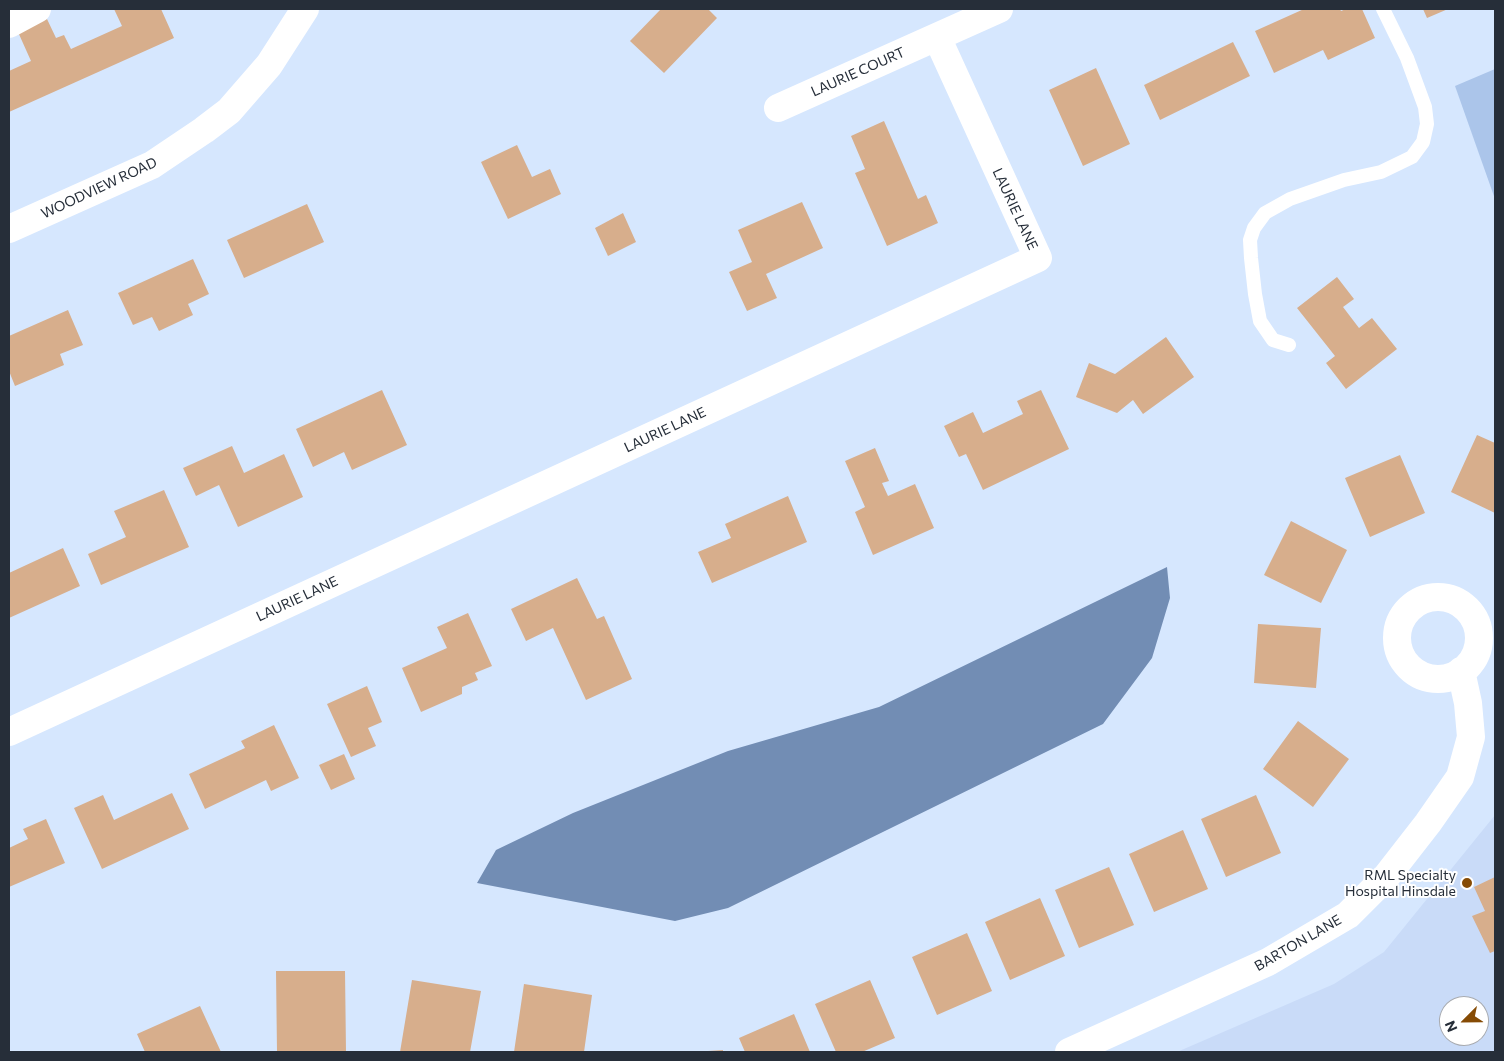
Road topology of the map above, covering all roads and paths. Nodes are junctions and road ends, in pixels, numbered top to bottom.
1 (37, 9) edge
2 (305, 9) edge
3 (999, 9) edge
4 (1383, 9) edge
5 (9, 24) edge
6 (936, 37) junction
7 (778, 108) dead end
8 (9, 229) edge
9 (1289, 345) dead end
10 (1461, 672) dead end
11 (9, 732) edge
12 (1069, 1052) edge

1 - 5 street
2 - 8 street, WOODVIEW ROAD
3 - 6 street
4 - 9 lane
6 - 7 street, LAURIE COURT
6 - 11 street, LAURIE LANE
10 - 12 street, BARTON LANE

